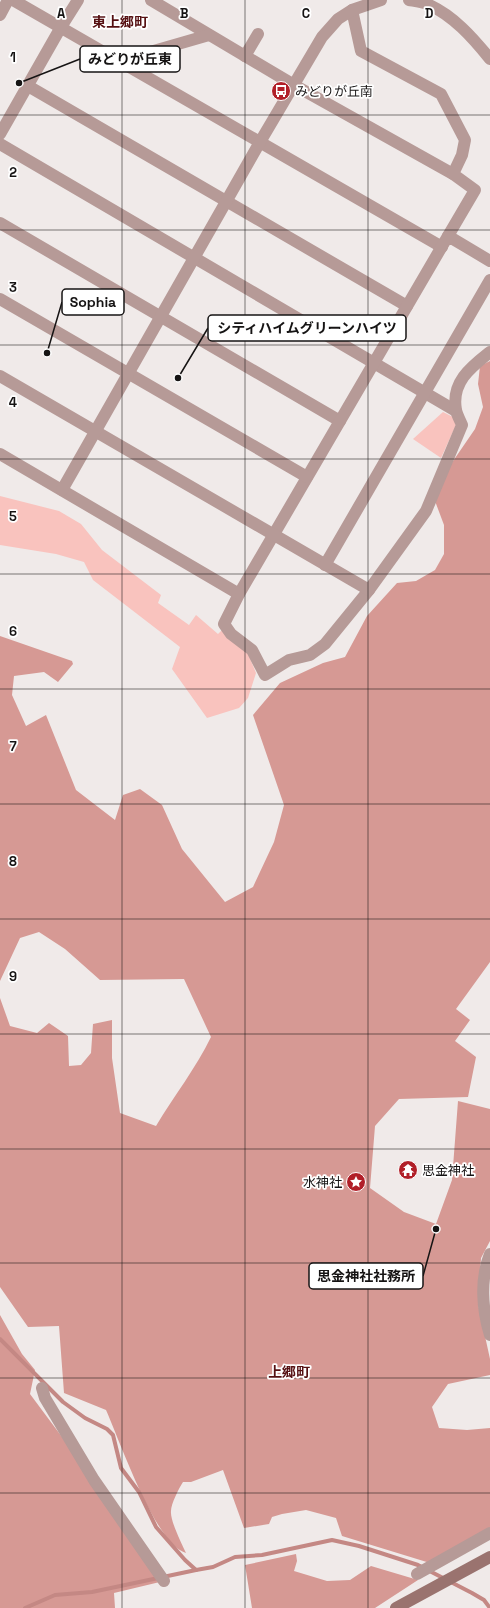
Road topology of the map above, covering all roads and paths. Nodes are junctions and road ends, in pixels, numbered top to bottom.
1 (8, 0) edge
2 (13, 0) edge
3 (78, 0) edge
4 (169, 0) edge
5 (381, 0) edge
6 (409, 0) edge
7 (153, 1) edge
8 (352, 10) junction
9 (0, 14) edge
10 (61, 27) junction
11 (258, 34) dead end
12 (209, 35) junction
13 (245, 56) junction
14 (490, 59) edge
15 (120, 61) junction
16 (294, 85) junction
17 (28, 86) junction
18 (0, 134) edge
19 (260, 142) junction
20 (0, 144) edge
21 (453, 174) junction
22 (226, 201) junction
23 (0, 223) edge
24 (448, 236) junction
25 (442, 247) junction
26 (194, 258) junction
27 (490, 261) edge
28 (490, 280) edge
29 (0, 299) edge
30 (407, 306) junction
31 (160, 316) junction
32 (490, 352) edge
33 (374, 363) junction
34 (128, 373) junction
35 (0, 376) edge
36 (425, 393) junction
37 (456, 411) junction
38 (340, 421) junction
39 (95, 431) junction
40 (0, 454) edge
41 (307, 477) junction
42 (62, 490) junction
43 (273, 535) junction
44 (325, 565) junction
45 (369, 590) junction
46 (239, 594) junction
47 (490, 1254) edge
48 (490, 1335) edge
49 (42, 1388) dead end
50 (490, 1533) edge
51 (490, 1557) edge
52 (418, 1574) dead end
53 (161, 1578) dead end
54 (396, 1608) edge

1 - 9 street
2 - 10 street
3 - 10 street
4 - 7 street
5 - 8 street
6 - 14 street
7 - 12 street
8 - 16 street
8 - 21 street
10 - 15 street
10 - 17 street
11 - 13 street
12 - 13 street
12 - 15 street
13 - 16 street
15 - 19 street
16 - 19 street
16 - 21 street
17 - 18 street
17 - 22 street
19 - 22 street
19 - 25 street
20 - 26 street
21 - 24 street
22 - 26 street
22 - 30 street
23 - 31 street
24 - 25 street
24 - 27 street
25 - 30 street
26 - 31 street
26 - 33 street
28 - 36 street
29 - 34 street
30 - 33 street
31 - 34 street
31 - 38 street
32 - 37 street
33 - 36 street
33 - 38 street
34 - 39 street
34 - 41 street
35 - 39 street
36 - 37 street
36 - 44 street
37 - 45 street
38 - 41 street
39 - 42 street
39 - 43 street
40 - 42 street
41 - 43 street
42 - 46 street
43 - 44 street
43 - 46 street
44 - 45 street
45 - 46 street
47 - 48 street
49 - 53 street
50 - 52 street
51 - 54 street

